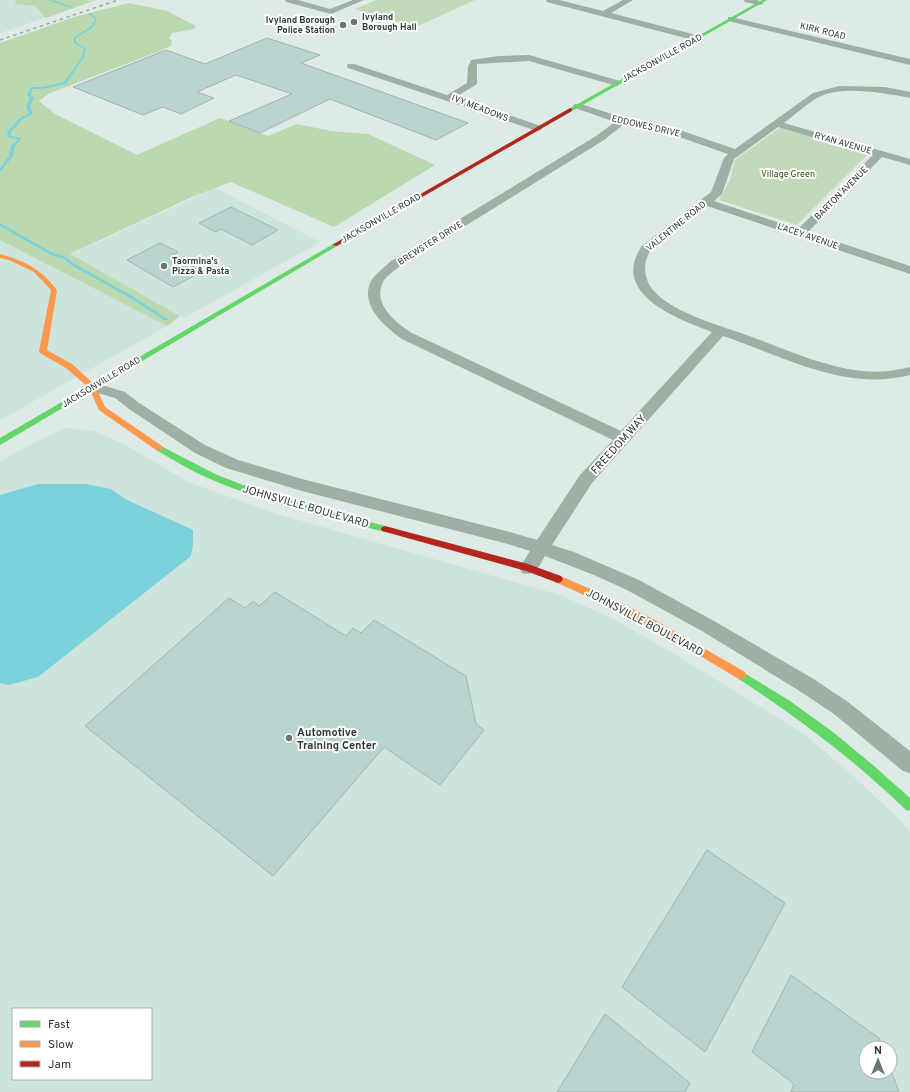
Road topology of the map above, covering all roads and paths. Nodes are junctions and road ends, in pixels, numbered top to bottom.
1 (288, 0) edge
2 (360, 0) edge
3 (550, 0) edge
4 (629, 0) edge
5 (748, 0) edge
6 (762, 1) edge
7 (604, 14) junction
8 (731, 19) junction
9 (697, 38) junction
10 (910, 62) edge
11 (351, 66) dead end
12 (617, 83) junction
13 (910, 95) edge
14 (448, 98) junction
15 (578, 106) junction
16 (622, 121) junction
17 (777, 124) junction
18 (537, 128) junction
19 (736, 153) junction
20 (880, 153) junction
21 (910, 162) edge
22 (706, 202) junction
23 (801, 234) junction
24 (0, 256) edge
25 (910, 270) edge
26 (721, 330) junction
27 (910, 371) edge
28 (92, 387) junction
29 (622, 438) junction
30 (0, 442) edge
31 (541, 548) junction
32 (528, 568) junction
33 (910, 764) edge
34 (910, 806) edge

1 - 2 street
3 - 7 street
4 - 7 street
5 - 6 street
6 - 8 main road, JACKSONVILLE ROAD
7 - 9 street
8 - 9 main road, JACKSONVILLE ROAD
8 - 10 street, KIRK ROAD
9 - 12 main road, JACKSONVILLE ROAD
11 - 14 street
12 - 14 street, IVY MEADOWS
12 - 15 main road, JACKSONVILLE ROAD
13 - 17 street, VALENTINE ROAD
14 - 18 street, IVY MEADOWS
15 - 16 street, EDDOWES DRIVE
15 - 18 main road, JACKSONVILLE ROAD
16 - 19 street, EDDOWES DRIVE
16 - 29 street, BREWSTER DRIVE
17 - 19 street, VALENTINE ROAD
17 - 20 street, RYAN AVENUE
18 - 28 main road, JACKSONVILLE ROAD
19 - 22 street, VALENTINE ROAD
20 - 21 street, RYAN AVENUE
20 - 23 street, BARTON AVENUE
22 - 23 street, LACEY AVENUE
22 - 26 street, VALENTINE ROAD
23 - 25 street, LACEY AVENUE
24 - 28 main road
26 - 27 street, VALENTINE ROAD
26 - 29 street, FREEDOM WAY
28 - 30 main road, JACKSONVILLE ROAD
28 - 31 street, JOHNSVILLE BOULEVARD
28 - 32 main road, JOHNSVILLE BOULEVARD
29 - 31 street, FREEDOM WAY
31 - 32 street, FREEDOM WAY
31 - 33 street, JOHNSVILLE BOULEVARD
32 - 34 main road, JOHNSVILLE BOULEVARD

